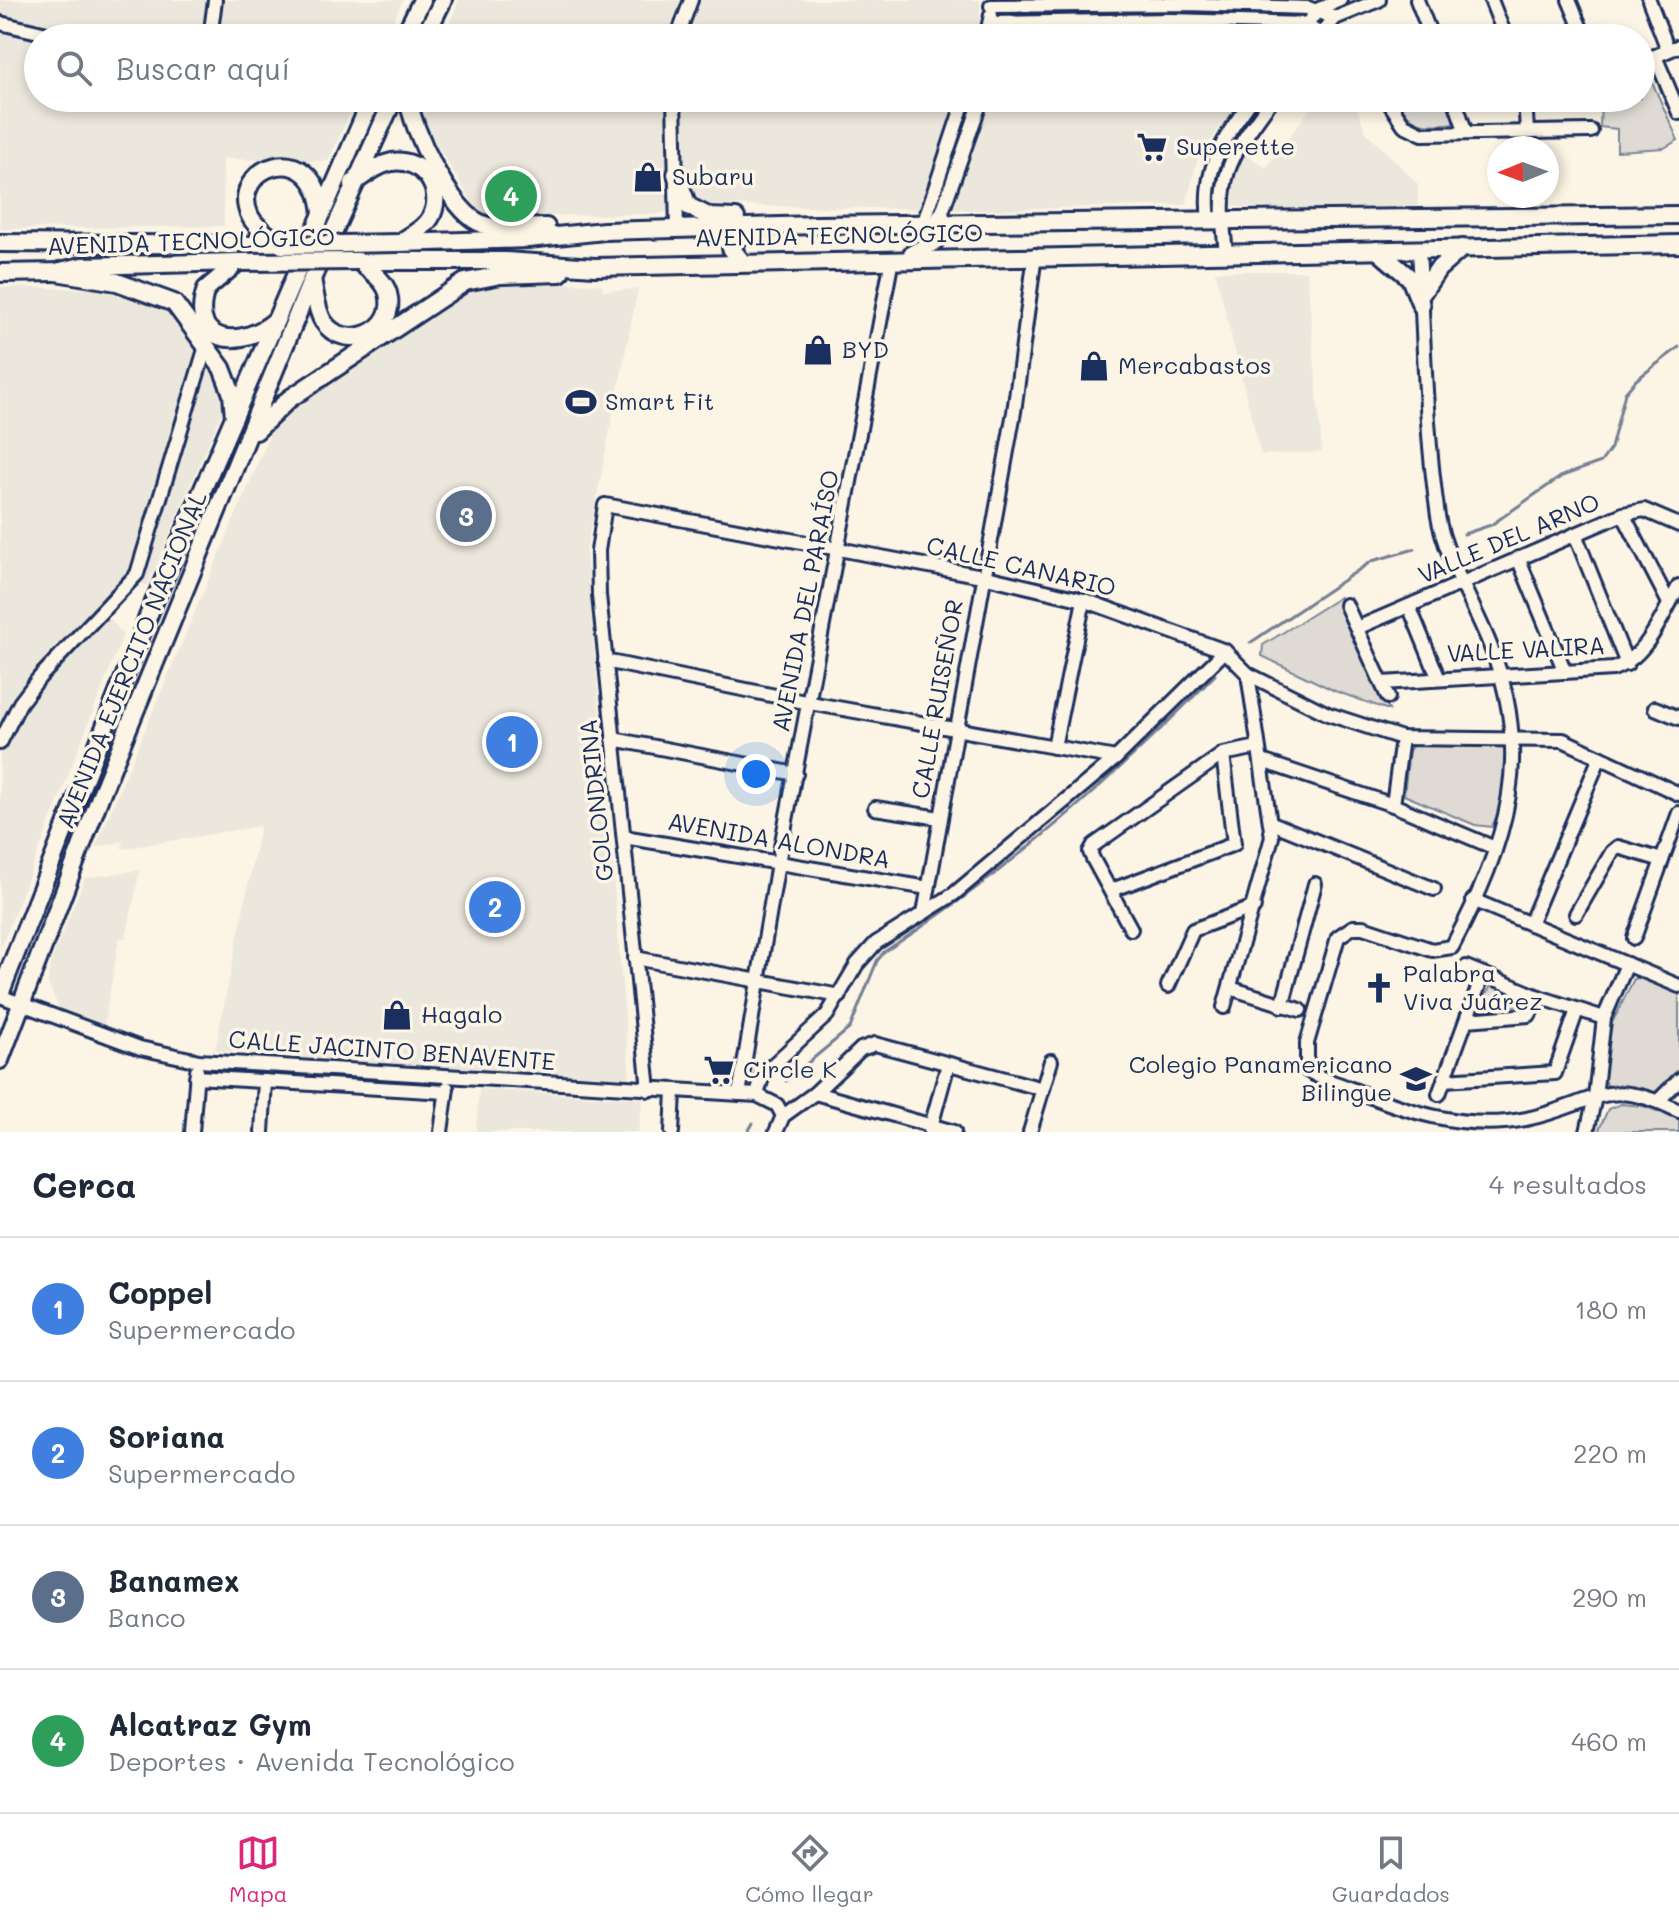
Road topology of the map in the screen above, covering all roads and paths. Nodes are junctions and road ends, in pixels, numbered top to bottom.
1 (215, 0) edge
2 (422, 0) edge
3 (443, 0) edge
4 (691, 0) edge
5 (1340, 0) edge
6 (1379, 0) edge
7 (1417, 0) edge
8 (1491, 0) edge
9 (1569, 0) edge
10 (1649, 0) edge
11 (1171, 2) edge
12 (1186, 2) edge
13 (990, 3) edge
14 (1006, 3) edge
15 (1319, 9) junction
16 (1335, 18) junction
17 (1170, 20) junction
18 (1186, 21) junction
19 (0, 23) edge
20 (990, 23) joint
21 (1008, 23) junction
22 (212, 24) edge
23 (410, 24) edge
24 (431, 24) edge
25 (682, 24) edge
26 (1305, 24) joint
27 (1330, 24) edge
28 (1426, 24) edge
29 (1500, 24) edge
30 (1579, 24) edge
31 (24, 29) edge
32 (1674, 48) edge
33 (1655, 56) joint
34 (362, 112) edge
35 (365, 112) edge
36 (387, 112) edge
37 (410, 112) edge
38 (674, 112) edge
39 (960, 112) joint
40 (977, 112) edge
41 (1244, 112) edge
42 (1264, 112) edge
43 (1395, 112) edge
44 (1459, 112) edge
45 (1526, 112) edge
46 (1679, 113) edge
47 (975, 117) junction
48 (361, 120) junction
49 (1527, 131) junction
50 (1591, 131) dead end
51 (1466, 133) junction
52 (676, 174) junction
53 (352, 184) junction
54 (322, 214) junction
55 (1679, 215) edge
56 (1562, 216) junction
57 (1595, 216) junction
58 (1215, 219) junction
59 (935, 220) junction
60 (817, 225) junction
61 (747, 228) junction
62 (677, 230) junction
63 (604, 231) junction
64 (0, 243) edge
65 (399, 243) junction
66 (1679, 244) edge
67 (282, 245) junction
68 (1586, 245) junction
69 (1561, 246) junction
70 (1462, 248) junction
71 (1419, 249) junction
72 (1377, 250) junction
73 (1226, 252) junction
74 (1035, 255) junction
75 (898, 259) junction
76 (358, 261) junction
77 (238, 262) junction
78 (742, 262) junction
79 (595, 267) junction
80 (56, 272) junction
81 (0, 273) edge
82 (312, 279) junction
83 (1421, 299) junction
84 (280, 317) junction
85 (206, 346) junction
86 (234, 423) junction
87 (250, 438) junction
88 (206, 487) junction
89 (605, 505) joint
90 (1623, 514) junction
91 (1679, 525) edge
92 (1575, 534) junction
93 (838, 552) junction
94 (1518, 558) junction
95 (199, 561) junction
96 (982, 576) junction
97 (1470, 579) junction
98 (1679, 586) edge
99 (1084, 600) junction
100 (1669, 603) junction
101 (1346, 605) dead end
102 (1409, 606) junction
103 (1357, 628) junction
104 (1225, 651) junction
105 (605, 661) junction
106 (1627, 664) junction
107 (1565, 672) junction
108 (1503, 673) junction
109 (1248, 674) junction
110 (1438, 677) junction
111 (1382, 683) junction
112 (1388, 697) dead end
113 (810, 703) junction
114 (1655, 708) dead end
115 (1678, 715) edge
116 (955, 730) junction
117 (1514, 737) junction
118 (1402, 738) junction
119 (613, 739) junction
120 (0, 743) edge
121 (1054, 747) junction
122 (1258, 747) junction
123 (1223, 754) junction
124 (1600, 757) junction
125 (1116, 758) junction
126 (1262, 761) junction
127 (796, 774) junction
128 (1679, 794) edge
129 (1393, 805) junction
130 (875, 808) dead end
131 (1679, 813) edge
132 (940, 818) junction
133 (1272, 823) junction
134 (624, 837) junction
135 (1495, 848) junction
136 (1662, 860) junction
137 (778, 863) junction
138 (1315, 884) dead end
139 (928, 888) junction
140 (1434, 889) dead end
141 (1112, 890) junction
142 (1473, 900) junction
143 (1254, 907) junction
144 (924, 913) junction
145 (1576, 914) dead end
146 (1530, 924) junction
147 (1131, 929) dead end
148 (1634, 938) dead end
149 (635, 958) junction
150 (1627, 964) junction
151 (1466, 967) dead end
152 (1483, 974) junction
153 (759, 980) junction
154 (1168, 986) dead end
155 (1679, 986) edge
156 (1230, 988) junction
157 (0, 995) edge
158 (840, 996) junction
159 (1539, 997) junction
160 (1282, 1006) junction
161 (20, 1007) junction
162 (1224, 1007) dead end
163 (1300, 1010) dead end
164 (1577, 1010) junction
165 (1604, 1018) junction
166 (1467, 1020) junction
167 (0, 1060) edge
168 (199, 1061) junction
169 (1051, 1061) dead end
170 (948, 1064) junction
171 (196, 1077) junction
172 (448, 1077) junction
173 (1444, 1080) junction
174 (1679, 1080) edge
175 (265, 1081) junction
176 (1043, 1089) junction
177 (649, 1090) junction
178 (674, 1091) junction
179 (446, 1092) junction
180 (815, 1093) junction
181 (739, 1094) junction
182 (1439, 1094) dead end
183 (757, 1095) junction
184 (1595, 1097) junction
185 (1658, 1101) junction
186 (1679, 1111) edge
187 (783, 1116) junction
188 (931, 1129) edge
189 (192, 1132) edge
190 (262, 1132) edge
191 (441, 1132) edge
192 (672, 1132) edge
193 (776, 1132) edge
194 (954, 1132) edge
195 (1030, 1132) edge
196 (1587, 1132) edge

1 - 22 street
2 - 23 main road
3 - 24 main road
4 - 25 street
5 - 15 street
6 - 16 street
7 - 28 street
8 - 29 street
9 - 30 street
10 - 32 street
11 - 12 street
11 - 14 street
11 - 17 street
12 - 15 street
12 - 18 street
13 - 14 street
13 - 20 street
14 - 21 street
15 - 16 street
15 - 26 street
16 - 27 street
17 - 18 street
17 - 21 street
18 - 26 street
19 - 31 street
20 - 21 street
32 - 33 street
33 - 46 street
34 - 48 street
35 - 48 main road, AVENIDA EJERCITO NACIONAL
36 - 53 main road, AVENIDA EJERCITO NACIONAL
37 - 63 main road
38 - 52 street
39 - 47 street
39 - 59 street
40 - 47 street
41 - 58 street
42 - 58 street
43 - 51 street
44 - 51 street
45 - 49 street
47 - 59 street
48 - 54 main road, AVENIDA EJERCITO NACIONAL
49 - 50 street
49 - 51 street
52 - 60 main road
52 - 62 street
53 - 65 main road
53 - 82 main road, AVENIDA EJERCITO NACIONAL
54 - 67 main road
54 - 84 main road, AVENIDA EJERCITO NACIONAL
55 - 57 main road, AVENIDA TECNOLÓGICO
56 - 57 main road, AVENIDA TECNOLÓGICO
56 - 58 main road, AVENIDA TECNOLÓGICO
56 - 69 main road
57 - 68 main road
58 - 59 main road, AVENIDA TECNOLÓGICO
58 - 73 street
59 - 60 main road, AVENIDA TECNOLÓGICO
59 - 75 main road
60 - 61 main road, AVENIDA TECNOLÓGICO
61 - 62 main road, AVENIDA TECNOLÓGICO
61 - 78 main road
62 - 63 main road, AVENIDA TECNOLÓGICO
63 - 65 main road, AVENIDA TECNOLÓGICO
64 - 67 main road, AVENIDA TECNOLÓGICO
65 - 67 main road, AVENIDA TECNOLÓGICO, bridge
66 - 68 main road, AVENIDA TECNOLÓGICO
68 - 69 main road, AVENIDA TECNOLÓGICO
69 - 70 main road, AVENIDA TECNOLÓGICO
70 - 71 main road, AVENIDA TECNOLÓGICO
70 - 83 main road
71 - 72 main road, AVENIDA TECNOLÓGICO
71 - 83 street
72 - 73 main road, AVENIDA TECNOLÓGICO
72 - 83 main road
73 - 74 main road, AVENIDA TECNOLÓGICO
74 - 75 main road, AVENIDA TECNOLÓGICO
74 - 96 street, CALLE RUISEÑOR
75 - 78 main road, AVENIDA TECNOLÓGICO
75 - 93 street, AVENIDA DEL PARAÍSO
76 - 77 main road, AVENIDA TECNOLÓGICO, bridge
76 - 79 main road, AVENIDA TECNOLÓGICO
76 - 82 main road
77 - 80 main road, AVENIDA TECNOLÓGICO
77 - 84 main road
78 - 79 main road, AVENIDA TECNOLÓGICO
79 - 87 main road
80 - 81 main road, AVENIDA TECNOLÓGICO
80 - 85 main road
82 - 87 main road, AVENIDA EJERCITO NACIONAL
83 - 97 street
84 - 86 main road, AVENIDA EJERCITO NACIONAL
85 - 86 main road
85 - 120 street
86 - 88 main road, AVENIDA EJERCITO NACIONAL
87 - 95 main road, AVENIDA EJERCITO NACIONAL
88 - 95 main road
88 - 157 main road, AVENIDA EJERCITO NACIONAL
89 - 93 street, CALLE CANARIO
89 - 105 street, GOLONDRINA
90 - 91 street, VALLE DEL ARNO
90 - 92 street, VALLE DEL ARNO
90 - 100 street
92 - 94 street, VALLE DEL ARNO
92 - 106 street
93 - 96 street, CALLE CANARIO
93 - 113 street, AVENIDA DEL PARAÍSO
94 - 97 street, VALLE DEL ARNO
94 - 107 street
95 - 161 main road, AVENIDA EJERCITO NACIONAL
96 - 99 street, CALLE CANARIO
96 - 116 street, CALLE RUISEÑOR
97 - 102 street, VALLE DEL ARNO
97 - 108 street
98 - 100 street, VALLE VALIRA
99 - 104 street, CALLE CANARIO
99 - 121 street
100 - 106 street, VALLE VALIRA
101 - 103 street
102 - 103 street, VALLE DEL ARNO
102 - 110 street
103 - 111 street
104 - 109 street, CALLE CANARIO
104 - 125 street
105 - 113 street
105 - 119 street, GOLONDRINA
106 - 107 street, VALLE VALIRA
107 - 108 street, VALLE VALIRA
108 - 110 street, VALLE VALIRA
108 - 117 street
109 - 118 street, CALLE CANARIO
109 - 122 street
110 - 111 street, VALLE VALIRA
111 - 112 street
113 - 116 street
113 - 127 street, AVENIDA DEL PARAÍSO
114 - 115 street
116 - 121 street
116 - 132 street, CALLE RUISEÑOR
117 - 118 street, CALLE CANARIO
117 - 124 street, CALLE CANARIO
117 - 135 street
118 - 129 street
119 - 127 street
119 - 134 street, GOLONDRINA
121 - 125 street
122 - 123 street
122 - 126 street
123 - 141 street
123 - 141 street
124 - 128 street, CALLE CANARIO
124 - 146 street
125 - 144 street
126 - 129 street
126 - 133 street
127 - 137 street, AVENIDA DEL PARAÍSO
129 - 135 street
130 - 132 street
131 - 136 street
132 - 139 street, CALLE RUISEÑOR
133 - 140 street
133 - 143 street
134 - 137 street, AVENIDA ALONDRA
134 - 149 street, GOLONDRINA
135 - 142 street
136 - 145 street
136 - 148 street
137 - 139 street, AVENIDA ALONDRA
137 - 153 street, AVENIDA DEL PARAÍSO
138 - 160 street
139 - 144 street, CALLE RUISEÑOR
141 - 147 street
142 - 146 street
142 - 184 street
143 - 154 street
143 - 156 street
144 - 158 street
146 - 150 street
149 - 153 street
149 - 177 street, GOLONDRINA
150 - 155 street
150 - 165 street
151 - 152 street
152 - 159 street
152 - 166 street
153 - 158 street
153 - 181 street, AVENIDA DEL PARAÍSO
156 - 160 street
156 - 162 street
157 - 161 street, CALLE JACINTO BENAVENTE
158 - 183 street
159 - 164 street
159 - 166 street
160 - 163 street
161 - 167 main road, AVENIDA EJERCITO NACIONAL
161 - 168 street, CALLE JACINTO BENAVENTE
164 - 165 street
164 - 173 street
165 - 184 street
166 - 173 street
168 - 171 street
168 - 172 street, CALLE JACINTO BENAVENTE
169 - 176 street
170 - 176 street
170 - 180 street
170 - 188 street
171 - 175 street
171 - 189 street
172 - 177 street, CALLE JACINTO BENAVENTE
172 - 179 street
173 - 182 street
174 - 185 street
175 - 179 street
175 - 190 street
176 - 195 street
177 - 178 street, CALLE JACINTO BENAVENTE
178 - 181 street, CALLE JACINTO BENAVENTE
178 - 192 street
179 - 191 street
180 - 187 street
180 - 188 street
181 - 183 street, CALLE JACINTO BENAVENTE
183 - 187 street
184 - 185 street
184 - 196 street
185 - 186 street
187 - 193 street
188 - 194 street

